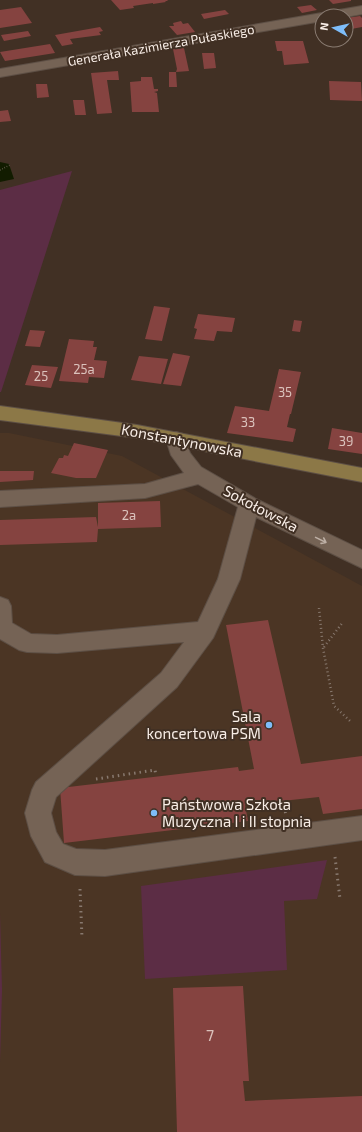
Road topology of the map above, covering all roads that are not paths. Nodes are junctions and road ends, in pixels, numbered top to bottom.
1 (314, 18) edge
2 (0, 73) edge
3 (0, 412) edge
4 (176, 439) junction
5 (362, 475) edge
6 (201, 476) junction
7 (0, 499) edge
8 (248, 504) junction
9 (362, 560) edge
10 (0, 606) edge
11 (205, 631) junction
12 (362, 828) edge

1 - 2 street, Generała Kazimierza Pułaskiego
3 - 4 main road, Konstantynowska
4 - 5 main road, Konstantynowska
4 - 6 street, Sokołowska
6 - 7 street
6 - 8 street, Sokołowska
8 -> 9 street, Sokołowska
8 - 11 street
10 - 11 street
11 - 12 street

